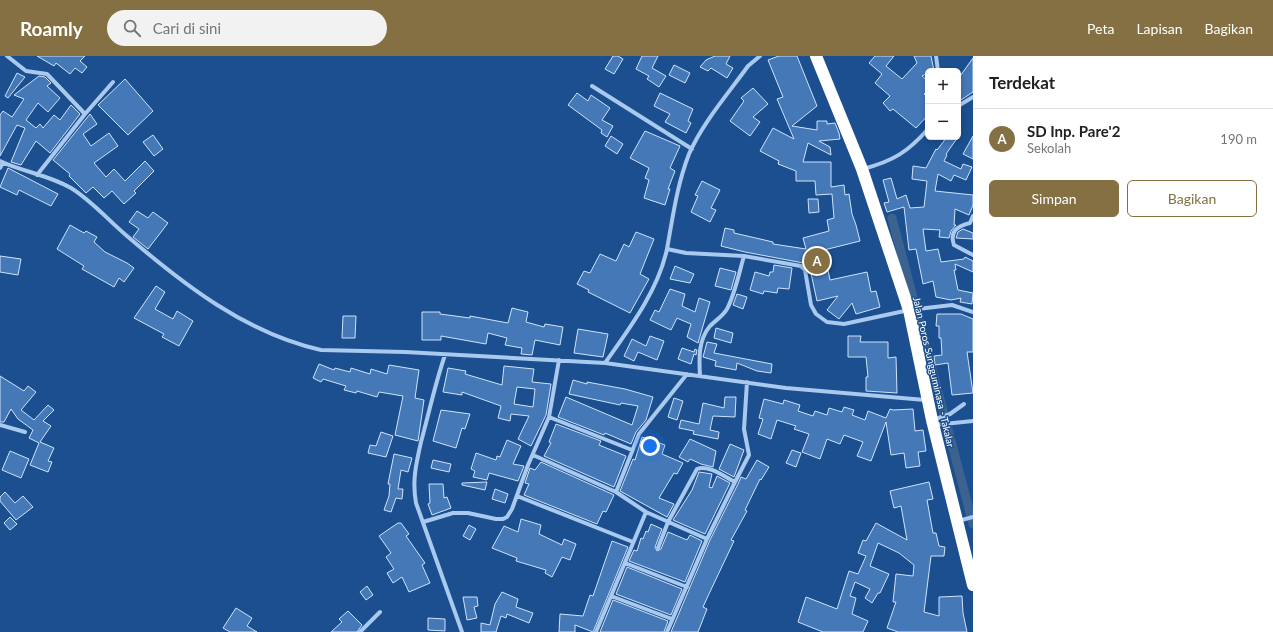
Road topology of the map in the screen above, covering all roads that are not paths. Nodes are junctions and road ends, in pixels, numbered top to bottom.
1 (8, 56) edge
2 (760, 56) edge
3 (816, 56) edge
4 (936, 56) edge
5 (938, 68) edge
6 (113, 82) dead end
7 (592, 86) dead end
8 (973, 97) edge
9 (961, 104) edge
10 (85, 114) junction
11 (925, 132) edge
12 (692, 149) junction
13 (1, 162) edge
14 (0, 168) edge
15 (862, 169) junction
16 (37, 175) junction
17 (973, 216) edge
18 (667, 249) junction
19 (973, 255) edge
20 (744, 256) junction
21 (913, 310) junction
22 (973, 312) edge
23 (445, 355) junction
24 (559, 360) junction
25 (605, 363) junction
26 (687, 374) junction
27 (700, 376) junction
28 (747, 382) junction
29 (928, 400) junction
30 (964, 404) dead end
31 (549, 418) junction
32 (973, 421) edge
33 (937, 422) junction
34 (0, 425) edge
35 (25, 432) dead end
36 (632, 450) junction
37 (533, 455) junction
38 (735, 482) junction
39 (616, 492) junction
40 (517, 496) junction
41 (646, 512) junction
42 (973, 517) edge
43 (962, 520) junction
44 (423, 522) junction
45 (668, 522) junction
46 (707, 539) junction
47 (633, 542) junction
48 (658, 548) dead end
49 (625, 563) junction
50 (973, 585) edge
51 (687, 587) junction
52 (611, 596) junction
53 (380, 612) dead end
54 (672, 619) junction
55 (360, 632) edge
56 (462, 632) edge
57 (596, 632) edge
58 (667, 632) edge

1 - 10 street
2 - 12 street
3 - 15 highway, Jalan Poros Sungguminasa - Takalar
4 - 5 street
6 - 10 street
7 - 12 street
8 - 9 street
10 - 16 street
11 - 15 street
12 - 18 street
13 - 14 street
13 - 16 street
15 - 21 highway, Jalan Poros Sungguminasa - Takalar
16 - 23 street
17 - 19 street
18 - 20 street
18 - 25 street
20 - 21 street
20 - 27 street
21 - 22 street
21 - 29 highway, Jalan Poros Sungguminasa - Takalar
23 - 24 street
23 - 44 street
24 - 25 street
24 - 31 street
25 - 26 street
26 - 27 street
26 - 36 street
27 - 28 street
28 - 29 street
28 - 38 street
29 - 33 highway, Jalan Poros Sungguminasa - Takalar
30 - 33 street
31 - 36 street
31 - 37 street
32 - 33 street
33 - 43 highway, Jalan Poros Sungguminasa - Takalar
34 - 35 street
36 - 39 street
37 - 39 street
37 - 40 street
38 - 45 street
38 - 46 street
39 - 41 street
40 - 44 street
40 - 47 street
41 - 45 street
41 - 47 street
42 - 43 street
43 - 50 highway, Jalan Poros Sungguminasa - Takalar
44 - 56 street
45 - 46 street
45 - 48 street
46 - 51 street
47 - 49 street
49 - 51 street
49 - 52 street
51 - 54 street
52 - 54 street
52 - 57 street
53 - 55 street
54 - 58 street

